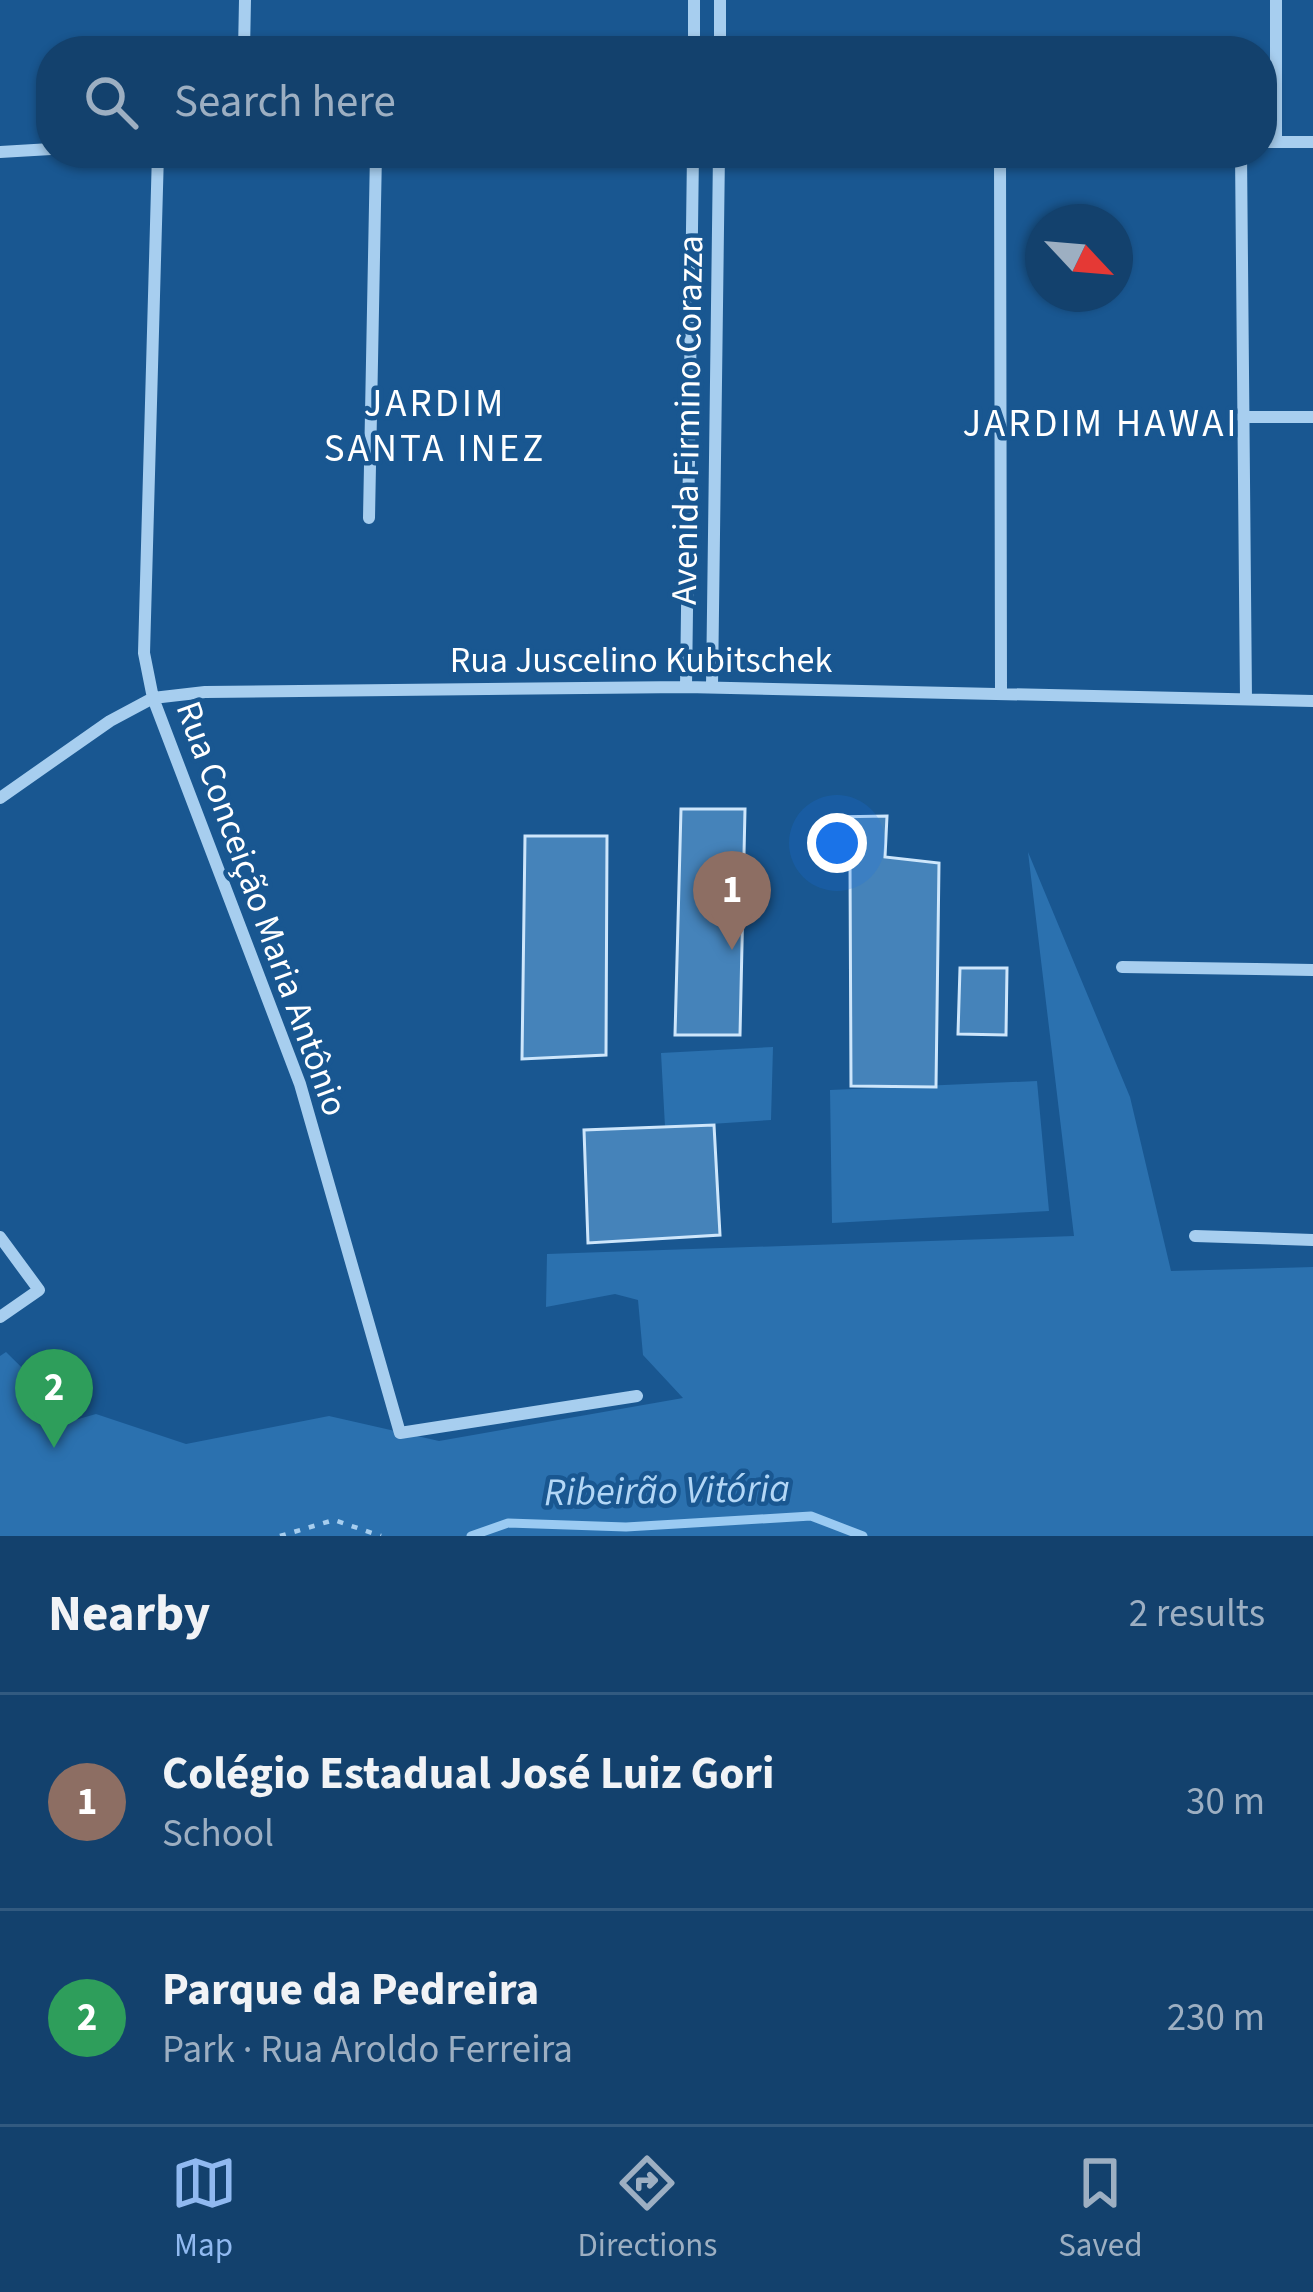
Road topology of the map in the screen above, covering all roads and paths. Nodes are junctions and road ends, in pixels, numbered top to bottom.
1 (245, 0) edge
2 (694, 0) edge
3 (720, 0) edge
4 (1276, 0) edge
5 (244, 36) edge
6 (694, 36) edge
7 (720, 36) edge
8 (1274, 36) edge
9 (1277, 142) edge
10 (1313, 142) edge
11 (36, 150) edge
12 (0, 152) edge
13 (158, 168) edge
14 (376, 168) edge
15 (693, 168) edge
16 (719, 168) edge
17 (1000, 168) edge
18 (1240, 168) edge
19 (1242, 417) junction
20 (1313, 417) edge
21 (369, 518) dead end
22 (686, 687) junction
23 (712, 687) junction
24 (1001, 690) junction
25 (153, 698) junction
26 (1246, 699) junction
27 (1313, 701) edge
28 (0, 798) edge
29 (1122, 967) dead end
30 (1313, 970) edge
31 (1195, 1236) dead end
32 (0, 1237) edge
33 (1313, 1240) edge
34 (0, 1317) edge
35 (637, 1396) dead end
36 (280, 1536) edge
37 (381, 1536) edge

1 - 5 street
2 - 6 street
3 - 7 street
4 - 8 street
9 - 10 street
11 - 12 street
13 - 25 street, Rua Conceição Maria Antônio
14 - 21 street
15 - 22 street, Avenida Firmino Corazza
16 - 23 street, Avenida Firmino Corazza
17 - 24 street
18 - 19 street
19 - 20 street
19 - 26 street
22 - 23 street, Rua Juscelino Kubitschek
22 - 25 street, Rua Juscelino Kubitschek
23 - 24 street, Rua Juscelino Kubitschek
24 - 26 street, Rua Juscelino Kubitschek
25 - 28 street, Rua Juscelino Kubitschek
25 - 35 street, Rua Conceição Maria Antônio
26 - 27 street, Rua Juscelino Kubitschek
29 - 30 street
31 - 33 street
32 - 34 street
36 - 37 path

